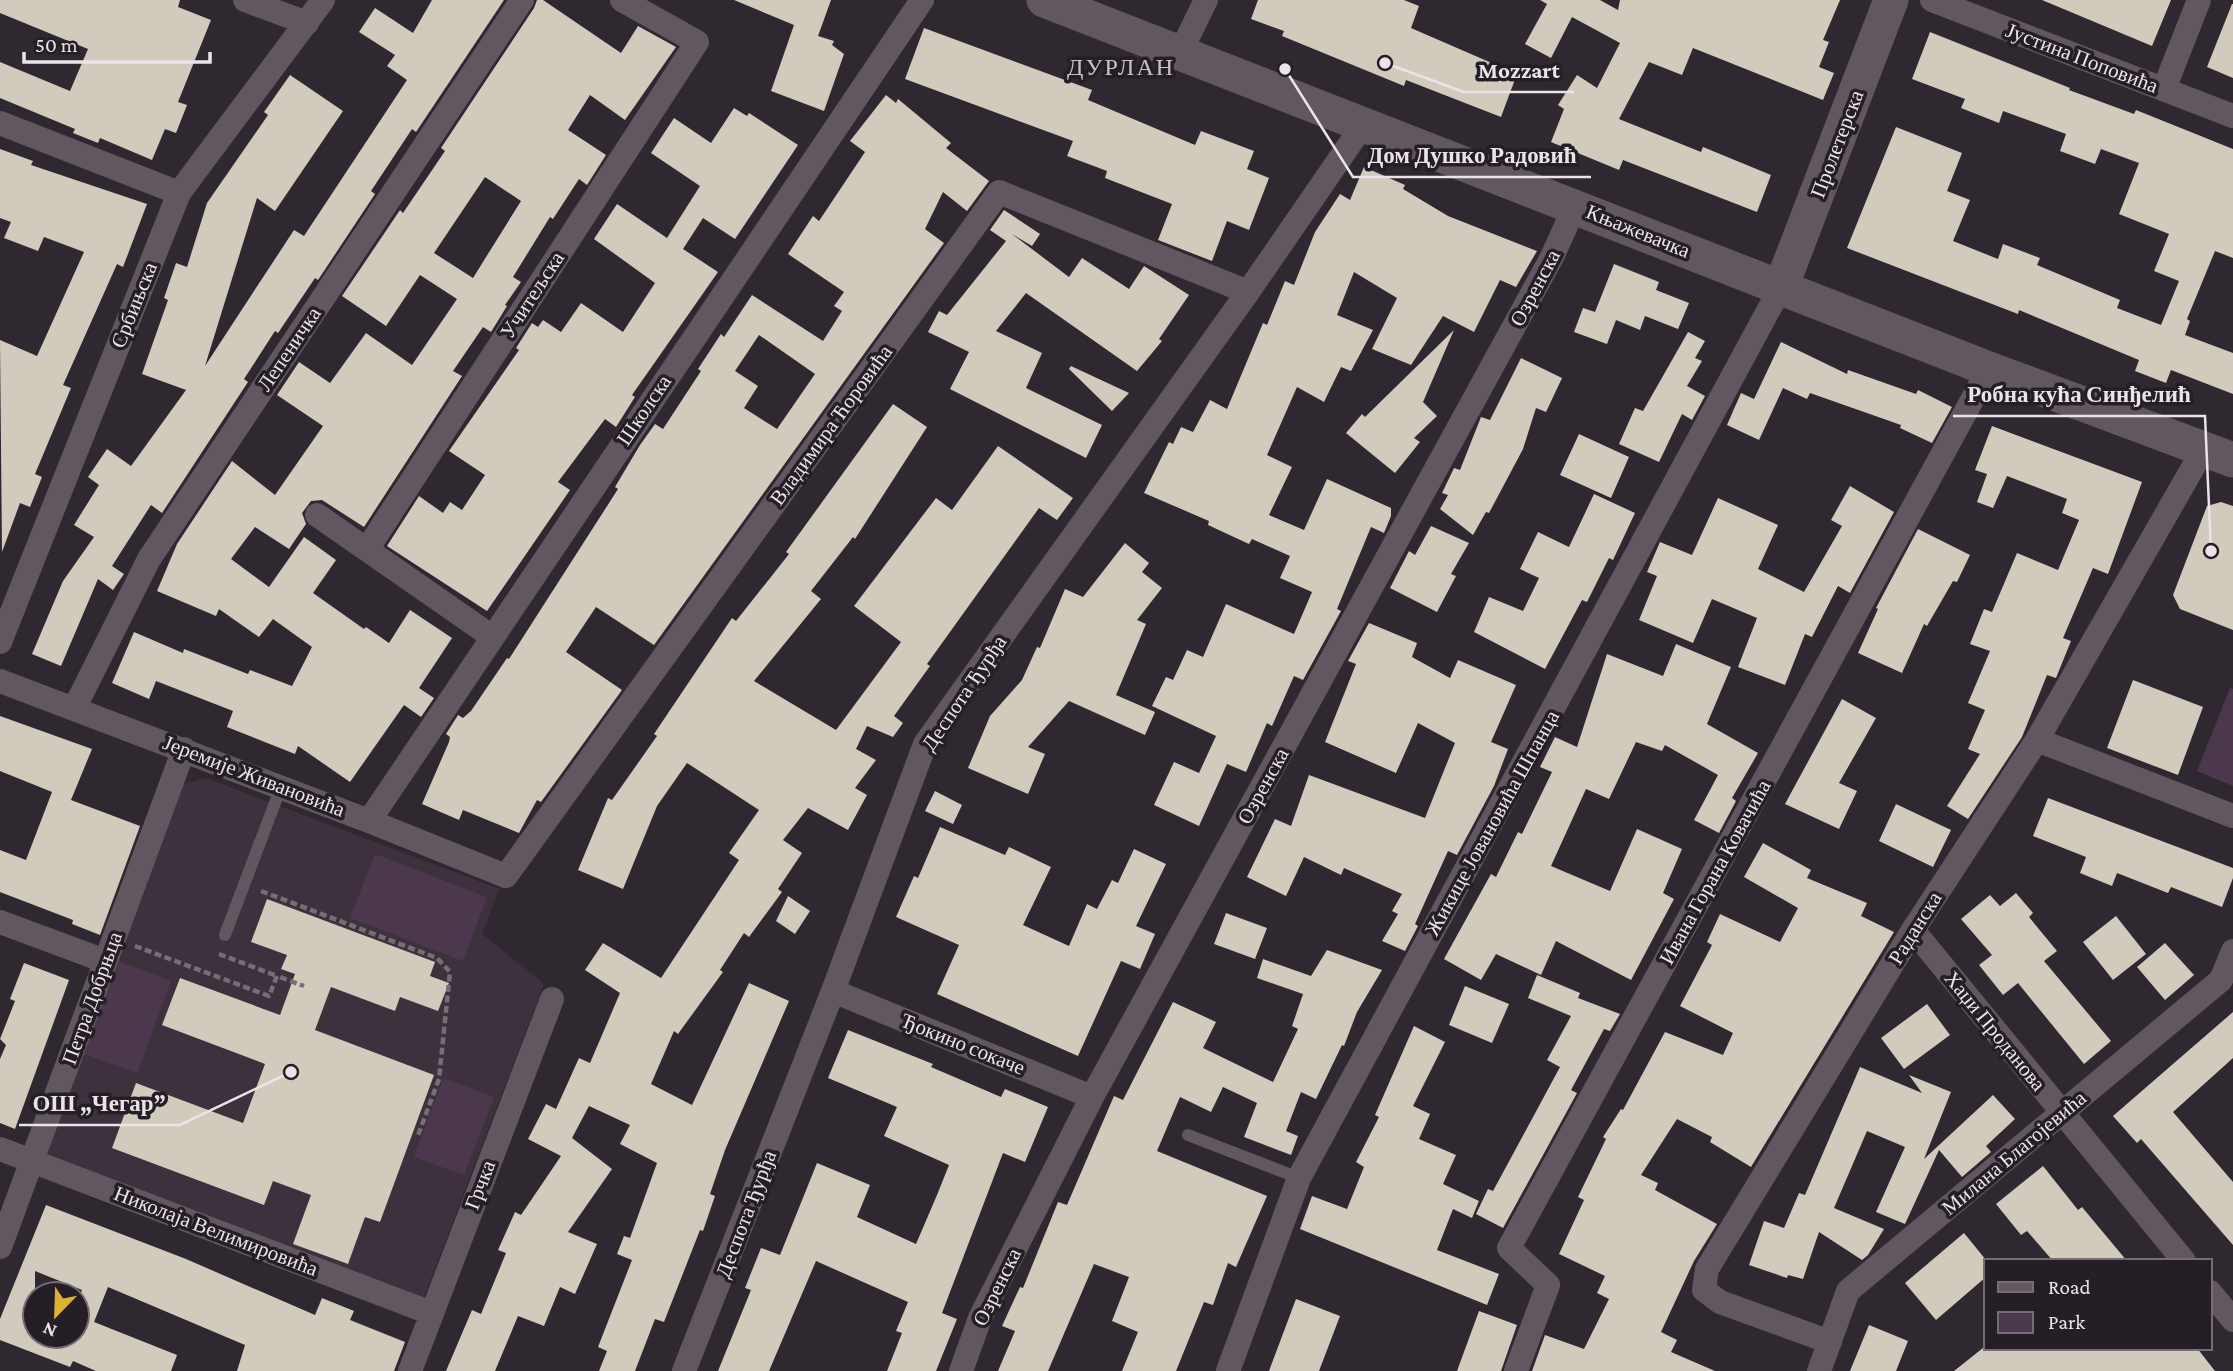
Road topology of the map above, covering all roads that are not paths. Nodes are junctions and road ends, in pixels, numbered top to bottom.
1 (245, 0) edge
2 (323, 0) edge
3 (522, 0) edge
4 (622, 0) edge
5 (922, 0) edge
6 (1044, 0) edge
7 (1206, 0) edge
8 (1891, 0) edge
9 (1932, 0) edge
10 (2199, 0) edge
11 (307, 23) junction
12 (1180, 53) junction
13 (2164, 89) junction
14 (2233, 116) edge
15 (0, 123) edge
16 (1363, 125) junction
17 (178, 193) junction
18 (1575, 206) junction
19 (1782, 286) junction
20 (1248, 292) junction
21 (1989, 369) junction
22 (2218, 455) edge
23 (317, 515) dead end
24 (368, 548) junction
25 (491, 636) junction
26 (0, 642) edge
27 (0, 681) edge
28 (74, 709) junction
29 (2037, 740) junction
30 (184, 749) junction
31 (281, 787) junction
32 (2233, 816) edge
33 (369, 821) junction
34 (506, 876) joint
35 (0, 922) edge
36 (1913, 930) junction
37 (225, 935) road end
38 (110, 949) junction
39 (2233, 951) edge
40 (834, 991) junction
41 (552, 999) dead end
42 (1091, 1097) junction
43 (2063, 1113) junction
44 (1188, 1135) dead end
45 (0, 1149) edge
46 (33, 1161) junction
47 (1299, 1178) junction
48 (0, 1247) edge
49 (2182, 1259) edge
50 (2212, 1294) edge
51 (431, 1313) junction
52 (2233, 1320) edge
53 (1829, 1342) junction
54 (410, 1371) edge
55 (684, 1371) edge
56 (961, 1371) edge
57 (1228, 1371) edge
58 (1516, 1371) edge
59 (1819, 1371) edge

1 - 11 street
2 - 11 street, Србињска
3 - 28 street, Лепеничка
4 - 24 street, Учитељска
5 - 25 street, Школска
6 - 12 main road, Књажевачка
7 - 12 street
8 - 19 main road, Пролетерска
9 - 13 street, Јустина Поповића
10 - 13 street
11 - 17 street, Србињска
12 - 16 main road, Књажевачка
13 - 14 street, Јустина Поповића
15 - 17 street
16 - 18 main road, Књажевачка
16 - 20 street, Деспота Ђурђа
17 - 26 street, Србињска
18 - 19 main road, Књажевачка
18 - 42 street, Озренска
19 - 21 main road, Књажевачка
19 - 47 street, Жикице Јовановића Шпанца
20 - 34 street, Владимира Ћоровића
20 - 40 street, Деспота Ђурђа
21 - 22 main road, Књажевачка
21 - 58 street, Ивана Горана Ковачића
22 - 29 street, Раданска
23 - 24 street
24 - 25 street
25 - 33 street, Школска
27 - 28 street, Јеремије Живановића
28 - 30 street, Јеремије Живановића
29 - 32 street
29 - 36 street, Раданска
30 - 31 street, Јеремије Живановића
30 - 38 street, Петра Добрњца
31 - 33 street, Јеремије Живановића
31 - 37 lane
33 - 34 street, Јеремије Живановића
35 - 38 street
36 - 43 street, Хаџи Проданова
36 - 53 street, Раданска
38 - 46 street, Петра Добрњца
39 - 43 street, Милана Благојевића
40 - 42 street, Ђокино сокаче
40 - 55 street, Деспота Ђурђа
41 - 51 street, Грчка
42 - 56 street, Озренска
43 - 49 street, Хаџи Проданова
43 - 53 street, Милана Благојевића
44 - 47 lane
45 - 46 street, Николаја Велимировића
46 - 48 street, Петра Добрњца
46 - 51 street, Николаја Велимировића
47 - 57 street, Жикице Јовановића Шпанца
50 - 52 street
51 - 54 street, Грчка
53 - 59 street, Милана Благојевића

